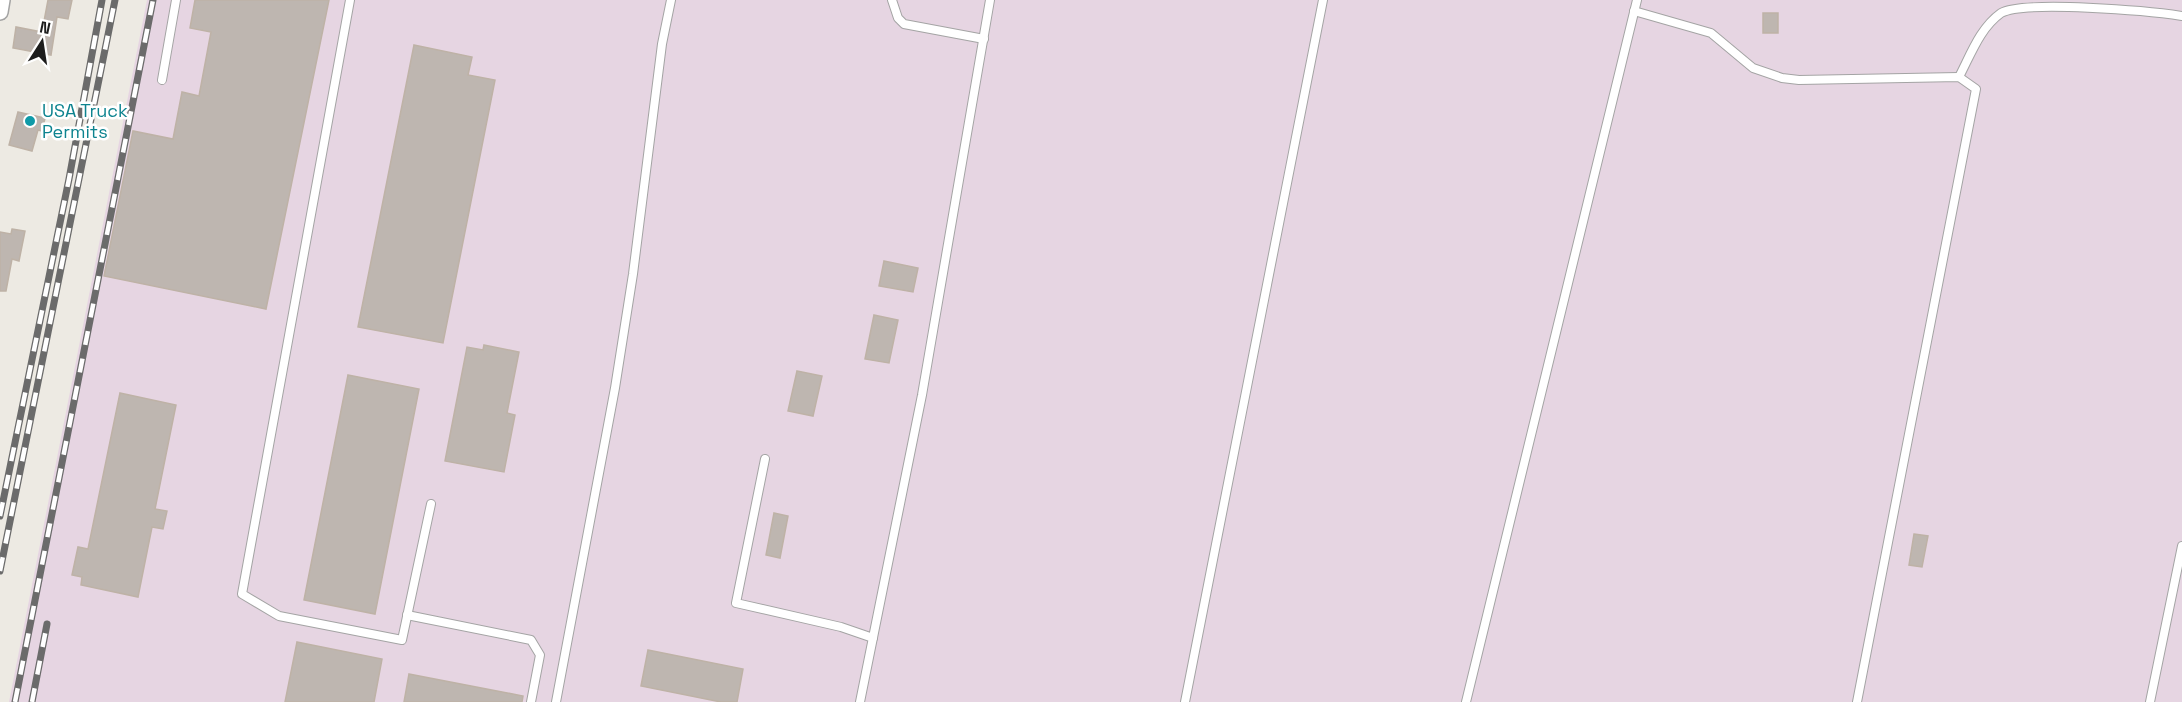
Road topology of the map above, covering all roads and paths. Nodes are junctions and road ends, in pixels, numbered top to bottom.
1 (2, 0) edge
2 (176, 0) edge
3 (350, 0) edge
4 (671, 0) edge
5 (892, 0) edge
6 (990, 0) edge
7 (1323, 0) edge
8 (1636, 0) edge
9 (1634, 11) junction
10 (0, 12) edge
11 (2182, 16) edge
12 (984, 39) junction
13 (1959, 77) junction
14 (162, 80) dead end
15 (765, 459) dead end
16 (431, 504) dead end
17 (2182, 546) edge
18 (407, 615) junction
19 (873, 638) junction
20 (531, 702) edge
21 (556, 702) edge
22 (860, 702) edge
23 (1185, 702) edge
24 (1466, 702) edge
25 (1857, 702) edge
26 (2150, 702) edge

1 - 10 street
2 - 14 lane
3 - 18 lane
4 - 21 lane
5 - 12 lane
6 - 12 lane
7 - 23 lane
8 - 9 lane
9 - 13 lane
9 - 24 lane
11 - 13 lane
12 - 19 lane
13 - 25 lane
15 - 19 lane
16 - 18 lane
17 - 26 lane
18 - 20 lane
19 - 22 lane

